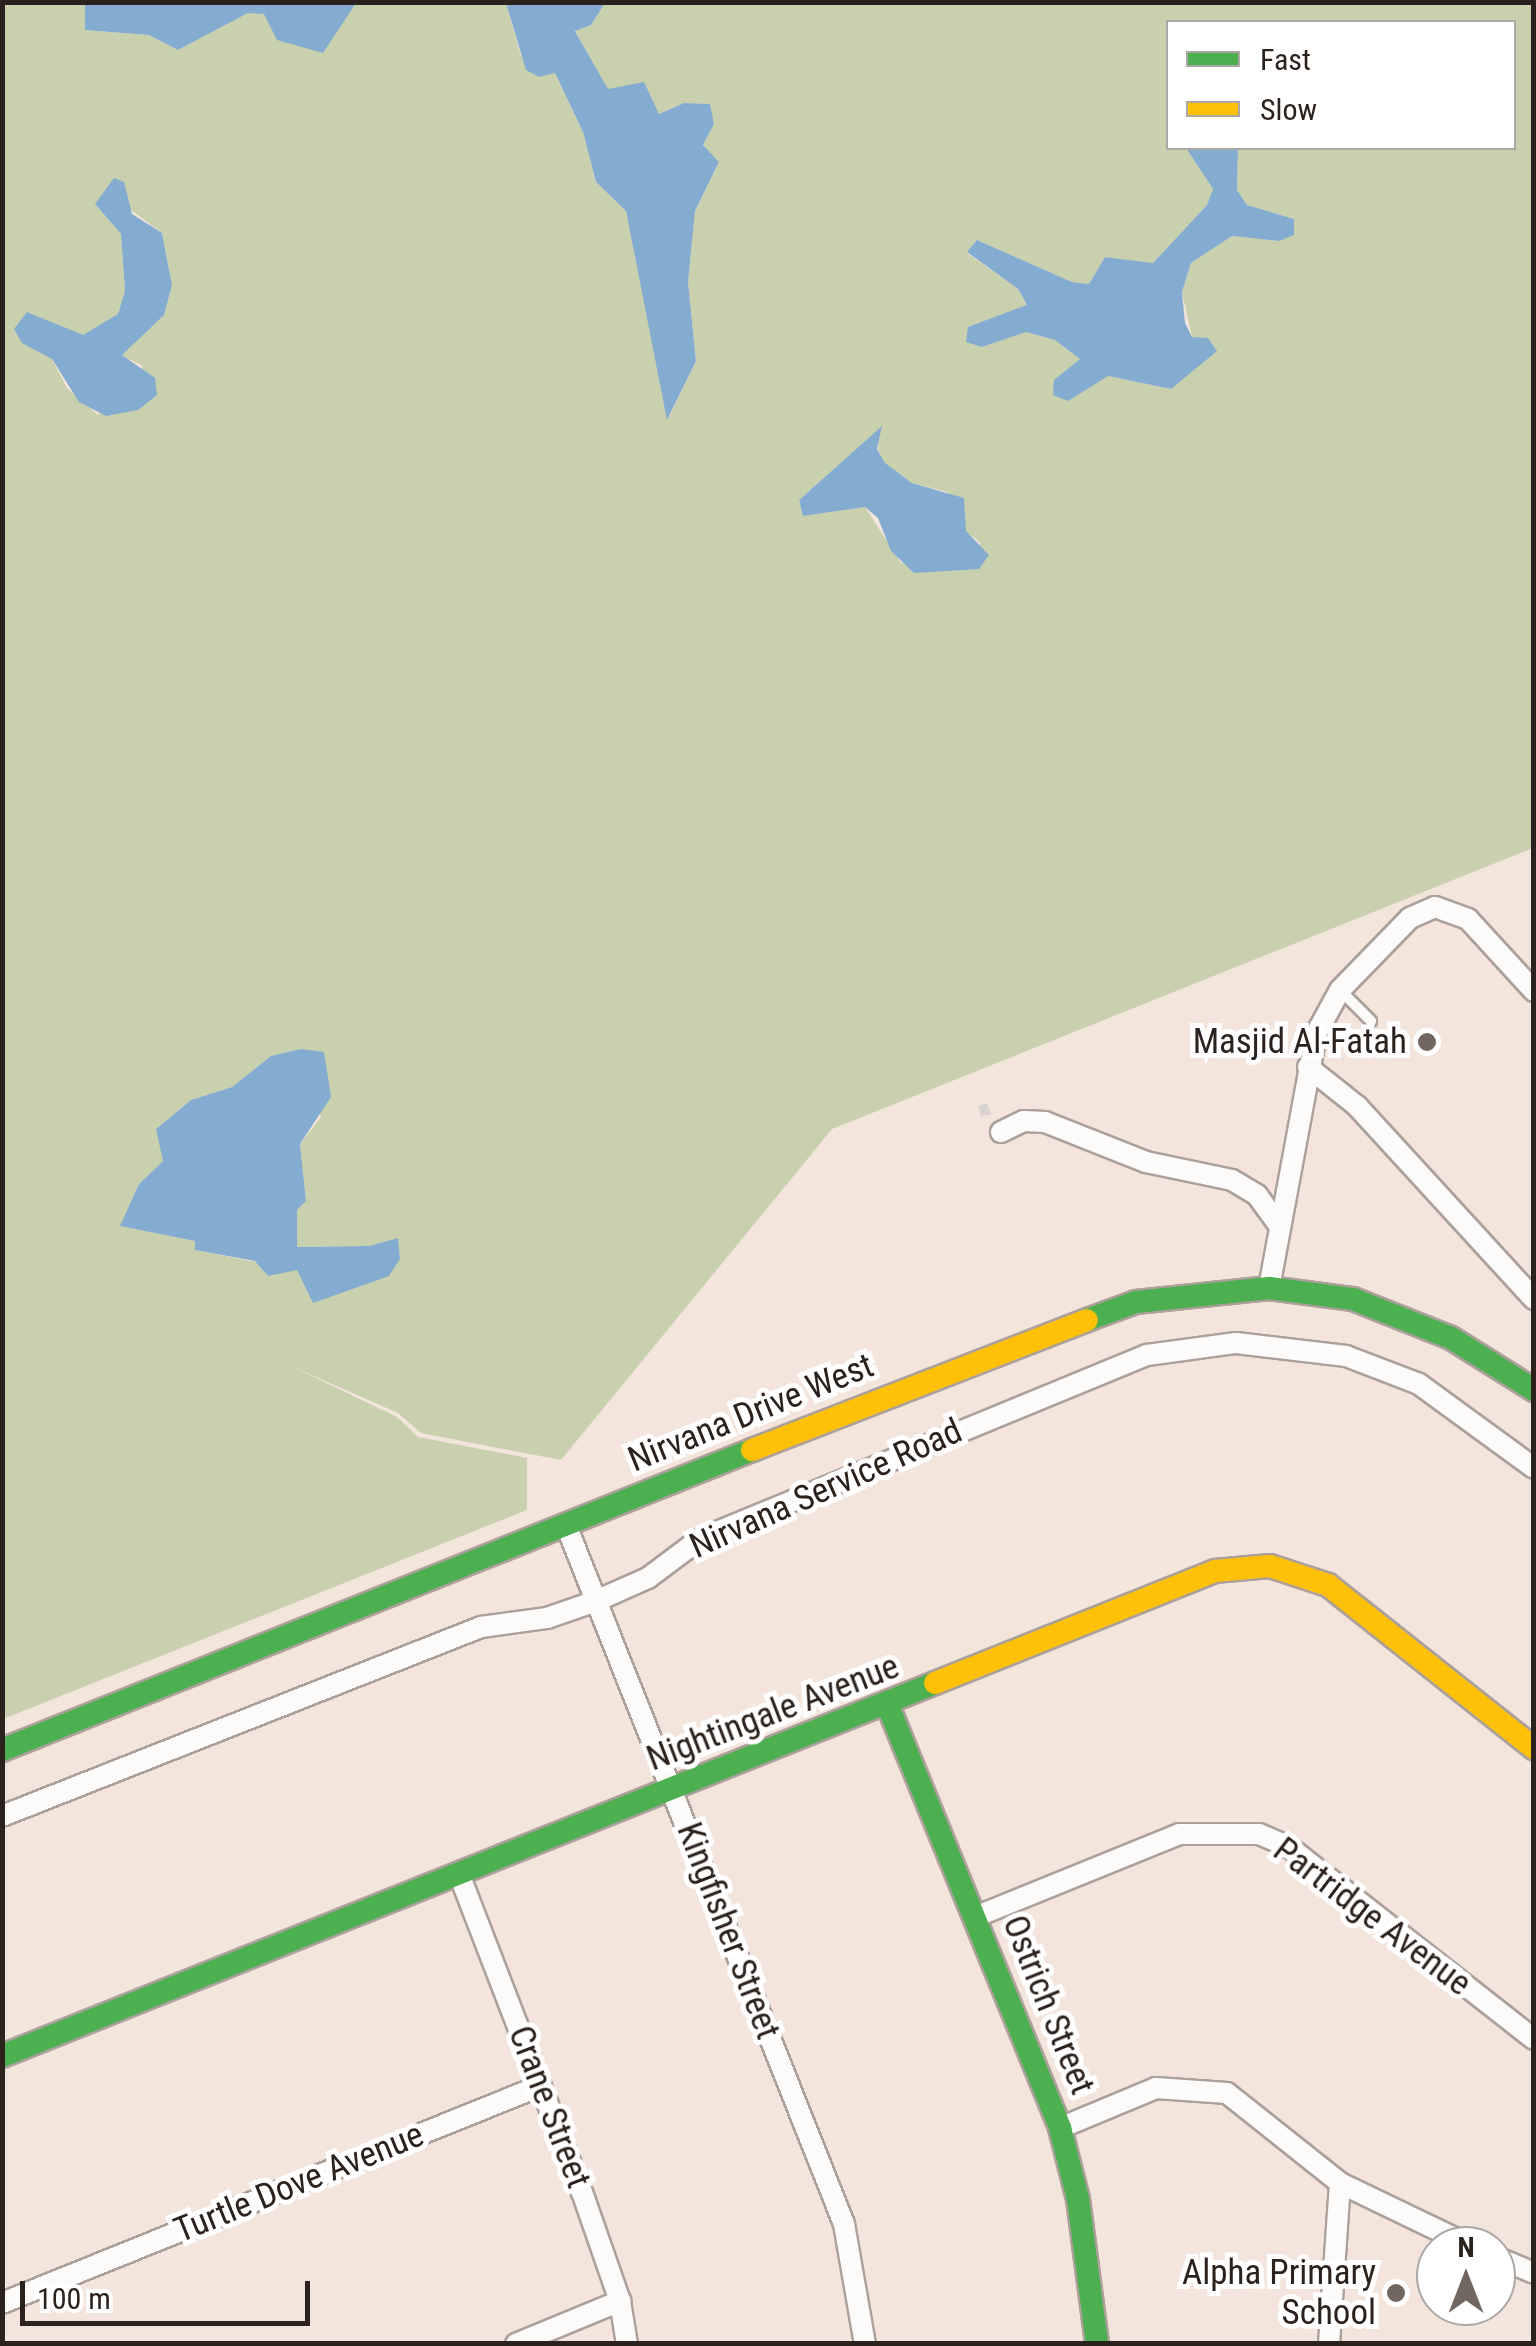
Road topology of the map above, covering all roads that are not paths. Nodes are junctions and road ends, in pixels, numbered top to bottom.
1 (1340, 990) junction
2 (1534, 991) edge
3 (1372, 1020) dead end
4 (1308, 1067) junction
5 (1001, 1132) dead end
6 (1278, 1224) junction
7 (1269, 1288) junction
8 (1534, 1299) edge
9 (1534, 1390) edge
10 (1534, 1468) edge
11 (566, 1525) junction
12 (596, 1601) junction
13 (888, 1706) junction
14 (1534, 1748) edge
15 (2, 1750) edge
16 (672, 1789) junction
17 (2, 1816) edge
18 (459, 1874) junction
19 (975, 1918) junction
20 (1534, 2038) edge
21 (2, 2056) edge
22 (540, 2086) junction
23 (1060, 2128) junction
24 (1340, 2183) junction
25 (1429, 2226) edge
26 (620, 2301) junction
27 (2, 2303) edge
28 (516, 2344) edge
29 (627, 2344) edge
30 (866, 2344) edge
31 (1096, 2344) edge
32 (1330, 2344) edge

1 - 2 street
1 - 3 lane
1 - 4 street
4 - 6 street
4 - 8 street
5 - 6 street
6 - 7 street
7 - 9 street, Nirvana Drive West
7 - 11 street, Nirvana Drive West
10 - 12 street, Nirvana Service Road
11 - 12 street, Kingfisher Street
11 - 15 street, Nirvana Drive West
12 - 16 street, Kingfisher Street
12 - 17 street, Nirvana Service Road
13 - 14 street, Nightingale Avenue
13 - 16 street, Nightingale Avenue
13 - 19 street, Ostrich Street
16 - 18 street, Nightingale Avenue
16 - 30 street, Kingfisher Street
18 - 21 street, Nightingale Avenue
18 - 22 street, Crane Street
19 - 20 street, Partridge Avenue
19 - 23 street, Ostrich Street
22 - 26 street, Crane Street
22 - 27 street, Turtle Dove Avenue
23 - 24 street
23 - 31 street, Ostrich Street
24 - 25 street
24 - 32 street
26 - 28 street
26 - 29 street, Crane Street

